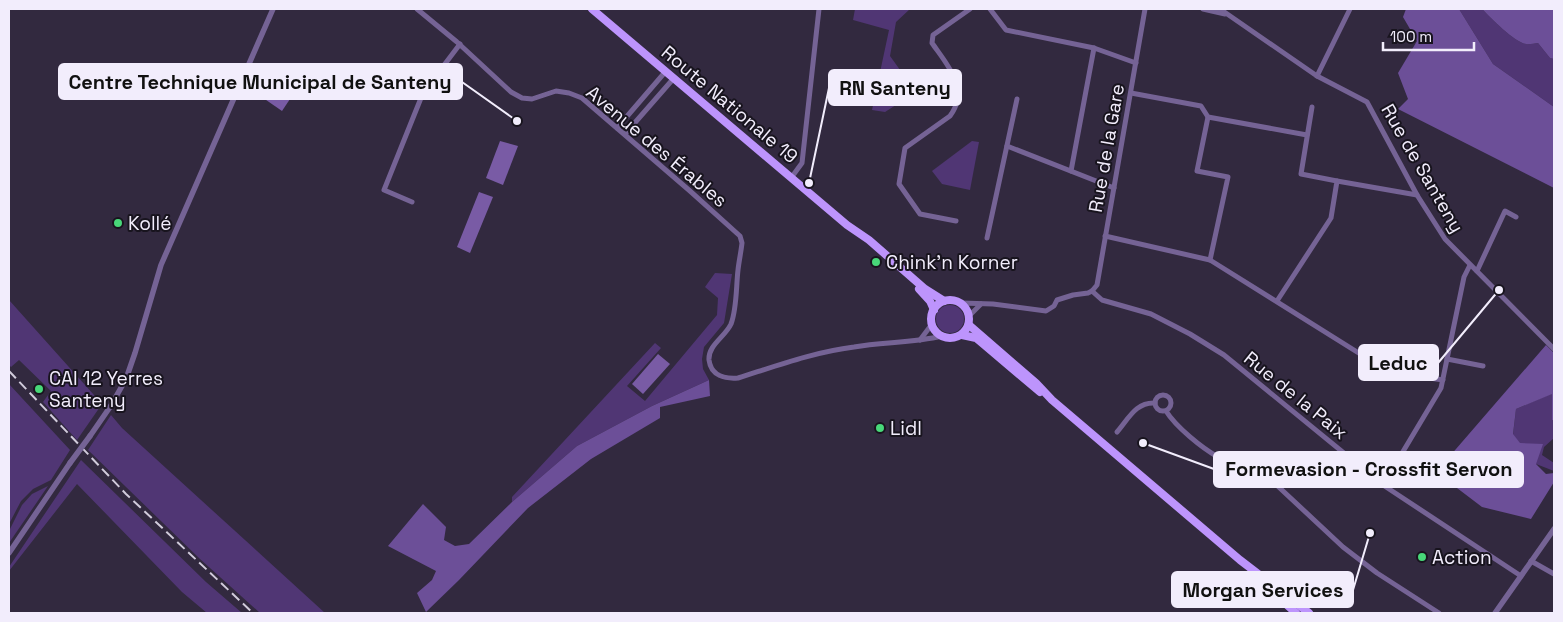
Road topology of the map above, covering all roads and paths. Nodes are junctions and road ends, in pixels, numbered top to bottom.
1 (273, 9) edge
2 (417, 9) edge
3 (592, 9) edge
4 (819, 9) edge
5 (970, 9) edge
6 (990, 9) edge
7 (1146, 9) edge
8 (1203, 9) edge
9 (1220, 9) edge
10 (1350, 9) edge
11 (1228, 12) edge
12 (460, 44) junction
13 (1094, 48) junction
14 (1136, 63) junction
15 (666, 71) junction
16 (1317, 76) junction
17 (674, 78) junction
18 (1131, 93) junction
19 (1018, 99) dead end
20 (1312, 107) dead end
21 (1208, 117) junction
22 (618, 128) junction
23 (625, 134) junction
24 (1307, 135) junction
25 (1007, 146) junction
26 (1071, 172) junction
27 (792, 178) junction
28 (1337, 181) junction
29 (1114, 188) junction
30 (1417, 195) junction
31 (412, 202) dead end
32 (1516, 217) dead end
33 (956, 221) dead end
34 (847, 225) junction
35 (1105, 236) junction
36 (987, 238) dead end
37 (1210, 260) junction
38 (1470, 265) junction
39 (1477, 271) junction
40 (1092, 291) junction
41 (944, 301) junction
42 (1277, 301) junction
43 (961, 303) junction
44 (983, 303) junction
45 (934, 310) junction
46 (969, 320) junction
47 (932, 324) junction
48 (962, 335) junction
49 (942, 336) junction
50 (920, 340) junction
51 (1554, 349) edge
52 (1448, 359) junction
53 (1483, 366) dead end
54 (1443, 380) junction
55 (1052, 400) junction
56 (1155, 404) junction
57 (1166, 411) junction
58 (1117, 432) dead end
59 (1383, 485) junction
60 (1554, 529) edge
61 (1552, 536) edge
62 (9, 553) edge
63 (1240, 560) junction
64 (1531, 561) junction
65 (1554, 574) edge
66 (1521, 576) junction
67 (1296, 613) edge
68 (1309, 613) edge
69 (1439, 613) edge
70 (1495, 613) edge

1 - 62 street, bridge
2 - 12 street, Avenue des Érables
3 - 15 main road, Route Nationale 19
4 - 27 street
5 - 33 street
6 - 13 street
7 - 14 street, Rue de la Gare
8 - 11 street
9 - 11 street, Rue de Santeny
10 - 16 street
11 - 16 street, Rue de Santeny
12 - 22 street, Avenue des Érables
12 - 31 street
13 - 14 street
13 - 26 street
14 - 18 street, Rue de la Gare
15 - 17 main road, Route Nationale 19
15 - 22 street
16 - 30 street, Rue de Santeny
17 - 23 street
17 - 27 main road, Route Nationale 19
18 - 21 street
18 - 29 street, Rue de la Gare
19 - 25 street
20 - 24 street
21 - 24 street
21 - 37 street
22 - 23 street, Avenue des Érables
23 - 50 street, Avenue des Érables
24 - 28 street
25 - 26 street
25 - 36 street
26 - 29 street
27 - 34 main road, Route Nationale 19
28 - 30 street
28 - 42 street
29 - 35 street, Rue de la Gare
30 - 38 street, Rue de Santeny
32 - 39 street
34 - 41 main road, Route Nationale 19
34 - 45 main road, Route Nationale 19
35 - 37 street
35 - 40 street, Rue de la Gare
37 - 42 street
38 - 39 street, Rue de Santeny
38 - 52 street
39 - 51 street, Rue de Santeny
40 - 44 street
40 - 59 street, Rue de la Paix
41 - 43 main road
41 - 45 main road
42 - 54 street
43 - 44 street
43 - 46 main road
44 - 46 street
45 - 47 main road
46 - 48 main road
46 - 55 main road
47 - 49 main road
47 - 50 street
48 - 49 main road
48 - 55 main road
49 - 50 street
52 - 53 street
52 - 54 street
54 - 59 street
55 - 63 main road
56 - 57 street
56 - 57 street
56 - 58 street
57 - 69 street
59 - 66 street, Rue de la Paix
60 - 61 street
61 - 64 street
63 - 67 main road
63 - 68 main road
64 - 65 street
64 - 66 street
66 - 70 street

